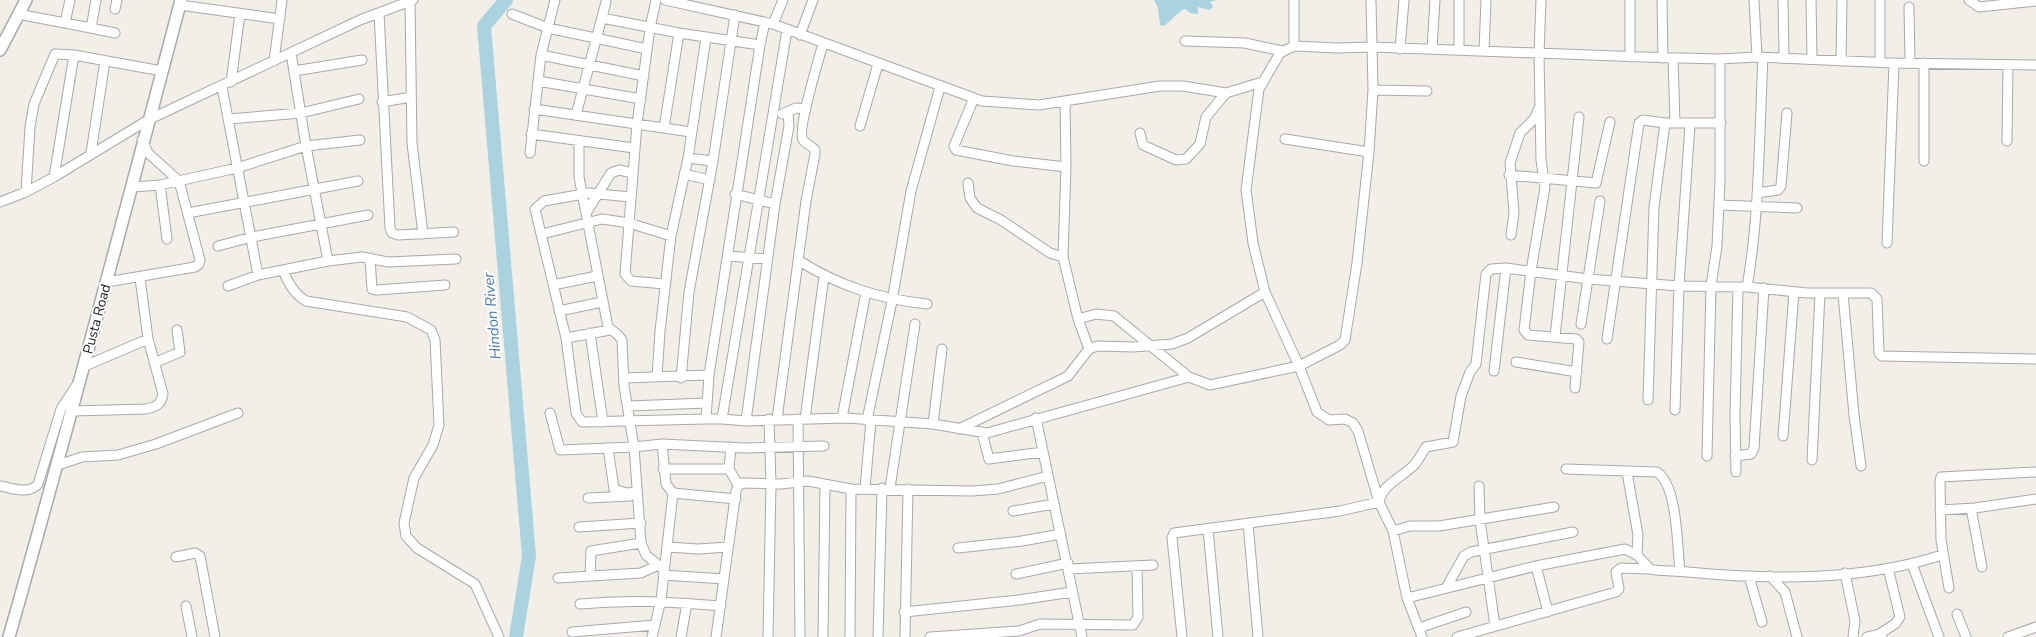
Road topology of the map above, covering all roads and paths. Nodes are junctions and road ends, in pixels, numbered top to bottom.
1 (26, 0) edge
2 (70, 0) edge
3 (96, 0) edge
4 (282, 0) edge
5 (554, 0) edge
6 (656, 0) edge
7 (665, 0) edge
8 (715, 0) edge
9 (783, 0) edge
10 (813, 0) edge
11 (1294, 0) edge
12 (1404, 0) edge
13 (1435, 0) edge
14 (1459, 0) edge
15 (1486, 0) edge
16 (1541, 0) edge
17 (1630, 0) edge
18 (1662, 0) edge
19 (1754, 0) edge
20 (1783, 0) edge
21 (1811, 0) edge
22 (1842, 0) edge
23 (1880, 0) edge
24 (1969, 0) edge
25 (411, 1) edge
26 (180, 2) edge
27 (606, 2) dead end
28 (686, 2) edge
29 (1371, 2) dead end
30 (2006, 2) edge
31 (2036, 2) edge
32 (1910, 7) dead end
33 (711, 10) junction
34 (379, 13) junction
35 (18, 14) junction
36 (240, 14) junction
37 (512, 14) dead end
38 (735, 15) junction
39 (602, 18) junction
40 (280, 20) junction
41 (65, 23) junction
42 (769, 23) junction
43 (91, 28) junction
44 (548, 28) junction
45 (650, 28) junction
46 (787, 30) junction
47 (115, 32) dead end
48 (680, 33) junction
49 (800, 35) junction
50 (596, 37) junction
51 (706, 38) junction
52 (731, 40) junction
53 (1185, 41) dead end
54 (823, 44) junction
55 (760, 45) junction
56 (1294, 46) junction
57 (1372, 47) junction
58 (647, 49) junction
59 (1400, 49) junction
60 (1432, 49) junction
61 (0, 50) edge
62 (1282, 50) junction
63 (1459, 50) junction
64 (1484, 51) junction
65 (291, 53) junction
66 (1539, 54) junction
67 (74, 55) junction
68 (541, 55) junction
69 (1630, 57) junction
70 (1760, 57) junction
71 (1784, 57) junction
72 (1663, 58) junction
73 (1672, 58) junction
74 (1812, 58) junction
75 (1720, 59) junction
76 (362, 60) dead end
77 (105, 61) junction
78 (1841, 61) junction
79 (274, 62) junction
80 (1880, 62) junction
81 (1894, 63) junction
82 (1910, 63) junction
83 (1924, 63) junction
84 (878, 64) junction
85 (588, 65) junction
86 (2008, 65) junction
87 (2036, 65) edge
88 (162, 71) junction
89 (294, 71) junction
90 (644, 76) junction
91 (538, 81) junction
92 (231, 82) junction
93 (1262, 82) junction
94 (222, 87) junction
95 (940, 87) junction
96 (582, 88) junction
97 (1373, 90) junction
98 (1427, 91) dead end
99 (1226, 93) junction
100 (412, 97) junction
101 (974, 98) junction
102 (360, 99) dead end
103 (641, 99) junction
104 (1066, 101) junction
105 (382, 102) junction
106 (1540, 105) junction
107 (534, 108) junction
108 (806, 110) junction
109 (774, 112) junction
110 (788, 112) junction
111 (302, 113) junction
112 (1787, 113) dead end
113 (576, 115) junction
114 (1579, 117) dead end
115 (228, 119) junction
116 (148, 120) junction
117 (1610, 122) dead end
118 (1670, 123) junction
119 (1721, 123) junction
120 (637, 124) junction
121 (1690, 124) junction
122 (860, 126) dead end
123 (664, 128) junction
124 (691, 132) junction
125 (1140, 133) dead end
126 (531, 134) junction
127 (1285, 138) dead end
128 (142, 140) junction
129 (360, 140) dead end
130 (579, 141) junction
131 (2007, 142) dead end
132 (306, 146) junction
133 (634, 148) junction
134 (530, 152) dead end
135 (1369, 152) junction
136 (91, 153) junction
137 (688, 158) junction
138 (1924, 160) dead end
139 (713, 161) junction
140 (1066, 167) junction
141 (237, 168) junction
142 (633, 173) junction
143 (684, 174) junction
144 (1510, 175) junction
145 (54, 177) junction
146 (1544, 178) junction
147 (710, 180) junction
148 (179, 181) junction
149 (358, 181) dead end
150 (1572, 181) junction
151 (968, 183) dead end
152 (160, 185) junction
153 (132, 187) junction
154 (314, 189) junction
155 (26, 192) junction
156 (599, 192) junction
157 (1756, 193) junction
158 (583, 194) junction
159 (735, 194) junction
160 (630, 197) junction
161 (760, 200) junction
162 (0, 202) edge
163 (243, 202) junction
164 (1600, 202) dead end
165 (775, 204) junction
166 (1719, 205) junction
167 (1755, 208) junction
168 (1797, 208) dead end
169 (188, 213) junction
170 (368, 215) dead end
171 (587, 218) junction
172 (322, 223) junction
173 (628, 223) junction
174 (454, 232) dead end
175 (423, 234) junction
176 (542, 234) junction
177 (1511, 235) dead end
178 (252, 236) junction
179 (671, 236) junction
180 (167, 239) dead end
181 (1887, 243) dead end
182 (218, 246) dead end
183 (728, 256) junction
184 (749, 257) junction
185 (1063, 257) junction
186 (370, 258) junction
187 (456, 259) dead end
188 (767, 259) junction
189 (798, 260) junction
190 (328, 261) junction
191 (1506, 268) junction
192 (283, 270) junction
193 (1531, 271) junction
194 (258, 275) junction
195 (1560, 275) junction
196 (597, 276) junction
197 (824, 276) junction
198 (140, 278) junction
199 (1588, 279) junction
200 (1615, 281) junction
201 (107, 282) junction
202 (1652, 283) junction
203 (665, 284) junction
204 (445, 285) dead end
205 (553, 285) junction
206 (228, 286) dead end
207 (1679, 286) junction
208 (1711, 286) junction
209 (1742, 287) junction
210 (1764, 288) junction
211 (866, 292) junction
212 (1265, 292) junction
213 (1794, 292) junction
214 (1820, 293) junction
215 (1843, 294) junction
216 (892, 301) junction
217 (602, 302) junction
218 (927, 304) dead end
219 (559, 311) junction
220 (1078, 319) junction
221 (915, 324) dead end
222 (1581, 324) dead end
223 (177, 330) dead end
224 (610, 330) junction
225 (590, 333) junction
226 (1555, 337) junction
227 (566, 338) junction
228 (148, 339) junction
229 (1607, 340) dead end
230 (1148, 346) junction
231 (942, 349) dead end
232 (1089, 349) junction
233 (2036, 359) edge
234 (1516, 362) dead end
235 (154, 363) junction
236 (85, 366) junction
237 (1299, 366) junction
238 (1494, 371) dead end
239 (1577, 372) junction
240 (709, 375) junction
241 (657, 377) junction
242 (1189, 377) junction
243 (624, 378) junction
244 (681, 378) junction
245 (82, 379) junction
246 (1575, 388) dead end
247 (1648, 400) dead end
248 (707, 403) junction
249 (628, 406) junction
250 (1675, 410) dead end
251 (73, 411) junction
252 (238, 413) dead end
253 (550, 413) dead end
254 (842, 418) junction
255 (1036, 418) junction
256 (773, 419) junction
257 (801, 419) junction
258 (706, 420) junction
259 (722, 420) junction
260 (631, 421) junction
261 (746, 421) junction
262 (869, 421) junction
263 (603, 422) junction
264 (899, 423) junction
265 (933, 424) junction
266 (959, 429) junction
267 (982, 433) junction
268 (1783, 436) dead end
269 (662, 444) junction
270 (771, 446) junction
271 (797, 446) junction
272 (824, 446) dead end
273 (634, 447) junction
274 (731, 447) junction
275 (608, 448) junction
276 (1043, 452) junction
277 (1707, 456) dead end
278 (1735, 456) junction
279 (1812, 460) dead end
280 (58, 465) junction
281 (1861, 466) dead end
282 (663, 469) junction
283 (729, 469) junction
284 (1566, 469) dead end
285 (1626, 472) junction
286 (1736, 472) dead end
287 (2036, 472) edge
288 (1048, 476) junction
289 (797, 482) junction
290 (771, 484) junction
291 (738, 485) junction
292 (825, 485) junction
293 (0, 486) edge
294 (1479, 486) dead end
295 (864, 488) junction
296 (886, 488) junction
297 (851, 489) junction
298 (908, 489) junction
299 (672, 493) junction
300 (637, 494) junction
301 (588, 498) dead end
302 (736, 499) junction
303 (2036, 499) edge
304 (1379, 502) junction
305 (1054, 504) junction
306 (1554, 508) dead end
307 (1971, 508) junction
308 (1940, 510) junction
309 (1013, 511) dead end
310 (1480, 520) junction
311 (641, 523) junction
312 (1248, 523) junction
313 (579, 527) dead end
314 (1208, 528) junction
315 (1393, 531) junction
316 (1573, 532) dead end
317 (1061, 534) junction
318 (640, 543) junction
319 (668, 547) junction
320 (728, 547) junction
321 (958, 548) dead end
322 (1484, 548) junction
323 (1637, 555) junction
324 (1942, 555) junction
325 (176, 557) dead end
326 (1912, 564) junction
327 (1153, 565) dead end
328 (1068, 566) junction
329 (1536, 566) junction
330 (1137, 567) junction
331 (1982, 567) dead end
332 (1888, 568) junction
333 (1650, 569) junction
334 (662, 570) junction
335 (1680, 571) junction
336 (1845, 573) junction
337 (1016, 574) dead end
338 (590, 576) junction
339 (1749, 576) junction
340 (1770, 576) junction
341 (558, 578) dead end
342 (1487, 578) junction
343 (724, 579) junction
344 (1446, 588) junction
345 (1949, 588) dead end
346 (1072, 592) junction
347 (1407, 598) junction
348 (661, 600) junction
349 (687, 603) junction
350 (580, 604) dead end
351 (186, 606) dead end
352 (721, 606) junction
353 (904, 612) junction
354 (1466, 612) dead end
355 (1548, 612) junction
356 (1957, 614) dead end
357 (1762, 622) dead end
358 (1079, 623) junction
359 (655, 625) junction
360 (1495, 626) junction
361 (2036, 628) edge
362 (572, 632) dead end
363 (1420, 633) edge
364 (1881, 636) edge
365 (9, 637) edge
366 (192, 637) edge
367 (215, 637) edge
368 (499, 637) edge
369 (652, 637) edge
370 (681, 637) edge
371 (716, 637) edge
372 (768, 637) edge
373 (800, 637) edge
374 (823, 637) edge
375 (850, 637) edge
376 (878, 637) edge
377 (905, 637) edge
378 (930, 637) edge
379 (1082, 637) edge
380 (1182, 637) edge
381 (1218, 637) edge
382 (1258, 637) edge
383 (1457, 637) edge
384 (1797, 637) edge
385 (1854, 637) edge
386 (1867, 637) edge
387 (1938, 637) edge
388 (1966, 637) edge
389 (2008, 637) edge

1 - 35 street
2 - 41 street
3 - 43 street
4 - 40 street
5 - 44 street
6 - 45 street
7 - 28 street
8 - 33 street
9 - 42 street
10 - 49 street
11 - 56 street
12 - 59 street
13 - 60 street
14 - 63 street
15 - 64 street
16 - 66 street
17 - 69 street
18 - 72 street
19 - 70 street
20 - 71 street
21 - 74 street
22 - 78 street
23 - 80 street
24 - 30 street
25 - 34 street
25 - 100 street
26 - 36 street
26 - 88 street, Pusta Road
27 - 39 street
28 - 33 street
29 - 57 street
30 - 31 street
32 - 82 street
33 - 38 street
34 - 65 street
34 - 105 street
35 - 41 street
35 - 61 street
36 - 40 street
36 - 92 street
37 - 44 street
38 - 42 street
38 - 52 street
39 - 45 street
39 - 50 street
40 - 79 street
41 - 43 street
42 - 46 street
42 - 55 street
43 - 47 street
44 - 50 street
44 - 68 street
45 - 48 street
45 - 58 street
46 - 49 street
46 - 109 street
48 - 51 street
48 - 123 street
49 - 54 street
50 - 58 street
50 - 85 street
51 - 52 street
51 - 124 street
52 - 55 street
52 - 139 street
53 - 62 street
54 - 84 street
54 - 108 street
55 - 159 street
56 - 57 street
56 - 62 street
57 - 59 street
57 - 97 street
58 - 90 street
59 - 60 street
60 - 63 street
62 - 93 street
63 - 64 street
64 - 66 street
65 - 79 street
65 - 89 street
66 - 69 street
66 - 106 street
67 - 77 street
67 - 145 street
67 - 155 street
68 - 85 street
68 - 91 street
69 - 72 street
70 - 71 street
70 - 75 street
70 - 157 street
71 - 74 street
72 - 73 street
73 - 75 street
73 - 118 street
74 - 78 street
75 - 119 street
76 - 89 street
77 - 88 street
77 - 136 street
78 - 80 street
79 - 92 street
80 - 81 street
81 - 82 street
81 - 181 street
82 - 83 street
83 - 86 street
83 - 138 street
84 - 95 street
84 - 122 street
85 - 90 street
85 - 96 street
86 - 87 street
86 - 131 street
88 - 116 street, Pusta Road
89 - 111 street
90 - 103 street
91 - 96 street
91 - 107 street
92 - 94 street
93 - 99 street
93 - 212 street
94 - 115 street
94 - 116 street
95 - 101 street
95 - 216 street
96 - 103 street
96 - 113 street
97 - 98 street
97 - 135 street
99 - 104 street
99 - 125 street
100 - 105 street
100 - 175 street
101 - 104 street
101 - 140 street
102 - 111 street
103 - 120 street
104 - 140 street
105 - 175 street
106 - 144 street
106 - 146 street
107 - 113 street
107 - 126 street
108 - 110 street
108 - 189 street
109 - 110 street
109 - 161 street
110 - 165 street
111 - 115 street
111 - 132 street
112 - 157 street
113 - 120 street
114 - 150 street
115 - 141 street
116 - 128 street, Pusta Road
116 - 136 street
117 - 150 street
118 - 121 street
118 - 200 street
118 - 202 street
119 - 121 street
119 - 166 street
120 - 123 street
120 - 133 street
121 - 207 street
123 - 124 street
124 - 137 street
126 - 130 street
126 - 134 street
127 - 135 street
128 - 148 street
128 - 153 street, Pusta Road
129 - 132 street
130 - 133 street
130 - 158 street
132 - 141 street
132 - 154 street
133 - 142 street
135 - 237 street
136 - 145 street
137 - 139 street
137 - 143 street
139 - 147 street
140 - 185 street
141 - 148 street
141 - 163 street
142 - 156 street
142 - 160 street
143 - 147 street
143 - 179 street
144 - 146 street
144 - 177 street
145 - 155 street
146 - 150 street
146 - 193 street
147 - 244 street
148 - 152 street
148 - 169 street
149 - 154 street
150 - 195 street
151 - 185 street
152 - 153 street
152 - 180 street
153 - 201 street, Pusta Road
154 - 163 street
154 - 172 street
155 - 162 street
156 - 158 street
156 - 160 street
156 - 171 street
157 - 167 street
158 - 171 street
158 - 176 street
159 - 161 street
159 - 183 street
160 - 173 street
161 - 165 street
161 - 184 street
163 - 169 street
163 - 178 street
164 - 199 street
165 - 188 street
166 - 167 street
166 - 208 street
167 - 168 street
167 - 209 street
169 - 198 street
170 - 172 street
171 - 173 street
171 - 176 street
171 - 196 street
172 - 178 street
172 - 190 street
173 - 179 street
173 - 203 street
174 - 175 street
176 - 205 street
178 - 182 street
178 - 194 street
179 - 203 street
183 - 184 street
183 - 240 street
184 - 188 street
184 - 259 street
185 - 220 street
186 - 187 street
186 - 190 street
186 - 204 street
188 - 261 street
189 - 197 street
189 - 256 street
190 - 192 street
191 - 193 street
191 - 238 street
191 - 304 street
192 - 194 street
192 - 368 street
193 - 195 street
193 - 226 street
194 - 206 street
195 - 199 street
195 - 226 street
196 - 205 street
196 - 217 street
197 - 211 street
197 - 257 street
198 - 201 street
198 - 228 street
199 - 200 street
199 - 222 street
200 - 202 street
200 - 229 street
201 - 236 street, Pusta Road
202 - 207 street
202 - 247 street
203 - 241 street
205 - 219 street
207 - 208 street
207 - 250 street
208 - 209 street
208 - 277 street
209 - 210 street
209 - 278 street
210 - 213 street
210 - 278 street
211 - 216 street
211 - 254 street
212 - 230 street
212 - 237 street
213 - 214 street
213 - 268 street
214 - 215 street
214 - 279 street
215 - 233 street
215 - 281 street
216 - 218 street
216 - 262 street
217 - 219 street
217 - 224 street
219 - 227 street
220 - 230 street
220 - 232 street
221 - 264 street
223 - 235 street
224 - 225 street
224 - 243 street
225 - 227 street
225 - 263 street
226 - 239 street
227 - 263 street
228 - 235 street
228 - 236 street
230 - 232 street
230 - 242 street
231 - 265 street
232 - 266 street
234 - 239 street
235 - 251 street
236 - 245 street, Pusta Road
237 - 242 street
237 - 304 street
239 - 246 street
240 - 244 street
240 - 248 street
241 - 243 street
241 - 244 street
242 - 255 street
243 - 249 street
245 - 251 street, Pusta Road
245 - 293 street
248 - 249 street
248 - 258 street
249 - 260 street
251 - 280 street, Pusta Road
252 - 280 street
253 - 275 street
254 - 257 street
254 - 262 street
255 - 267 street
255 - 276 street
256 - 257 street
256 - 261 street
256 - 270 street
257 - 271 street
258 - 259 street
258 - 260 street
259 - 261 street
260 - 263 street
260 - 273 street
262 - 264 street
262 - 295 street
264 - 265 street
264 - 296 street
265 - 266 street
266 - 267 street
267 - 276 street
269 - 273 street
269 - 274 street
269 - 282 street
270 - 271 street
270 - 274 street
270 - 290 street
271 - 272 street
271 - 289 street
273 - 275 street
273 - 300 street
274 - 283 street
275 - 300 street
276 - 288 street
278 - 286 street
280 - 365 street, Pusta Road
282 - 283 street
282 - 299 street
283 - 291 street
284 - 285 street
285 - 323 street
285 - 335 street
287 - 308 street
288 - 298 street
288 - 305 street
289 - 290 street
289 - 292 street
289 - 373 street
290 - 291 street
290 - 372 street
291 - 302 street
292 - 297 street
292 - 374 street
294 - 310 street
295 - 296 street
295 - 297 street
296 - 298 street
296 - 376 street
297 - 375 street
298 - 353 street
299 - 302 street
299 - 319 street
300 - 301 street
300 - 311 street
302 - 320 street
303 - 307 street
304 - 312 street
304 - 315 street
305 - 309 street
305 - 317 street
306 - 310 street
307 - 308 street
307 - 331 street
308 - 324 street
310 - 315 street
310 - 322 street
311 - 313 street
311 - 318 street
312 - 314 street
312 - 382 street
314 - 380 street
314 - 381 street
315 - 347 street
316 - 322 street
317 - 321 street
317 - 328 street
318 - 334 street
318 - 338 street
319 - 320 street
319 - 334 street
320 - 343 street
322 - 342 street
322 - 344 street
323 - 329 street
323 - 333 street
324 - 326 street
324 - 345 street
325 - 367 street
326 - 332 street
326 - 387 street
327 - 330 street
328 - 330 street
328 - 337 street
328 - 346 street
329 - 342 street
329 - 355 street
330 - 358 street
332 - 336 street
332 - 364 street
333 - 335 street
333 - 355 street
334 - 338 street
334 - 343 street
334 - 348 street
335 - 339 street
336 - 340 street
336 - 385 street
338 - 341 street
339 - 340 street
339 - 357 street
340 - 384 street
342 - 344 street
342 - 360 street
343 - 352 street
344 - 347 street
346 - 353 street
346 - 358 street
347 - 363 street
348 - 349 street
348 - 350 street
348 - 359 street
349 - 352 street
349 - 370 street
351 - 366 street
352 - 371 street
353 - 377 street
354 - 363 street
355 - 360 street
356 - 388 street
358 - 378 street
358 - 379 street
359 - 362 street
359 - 369 street
360 - 383 street
361 - 389 street
364 - 386 street

